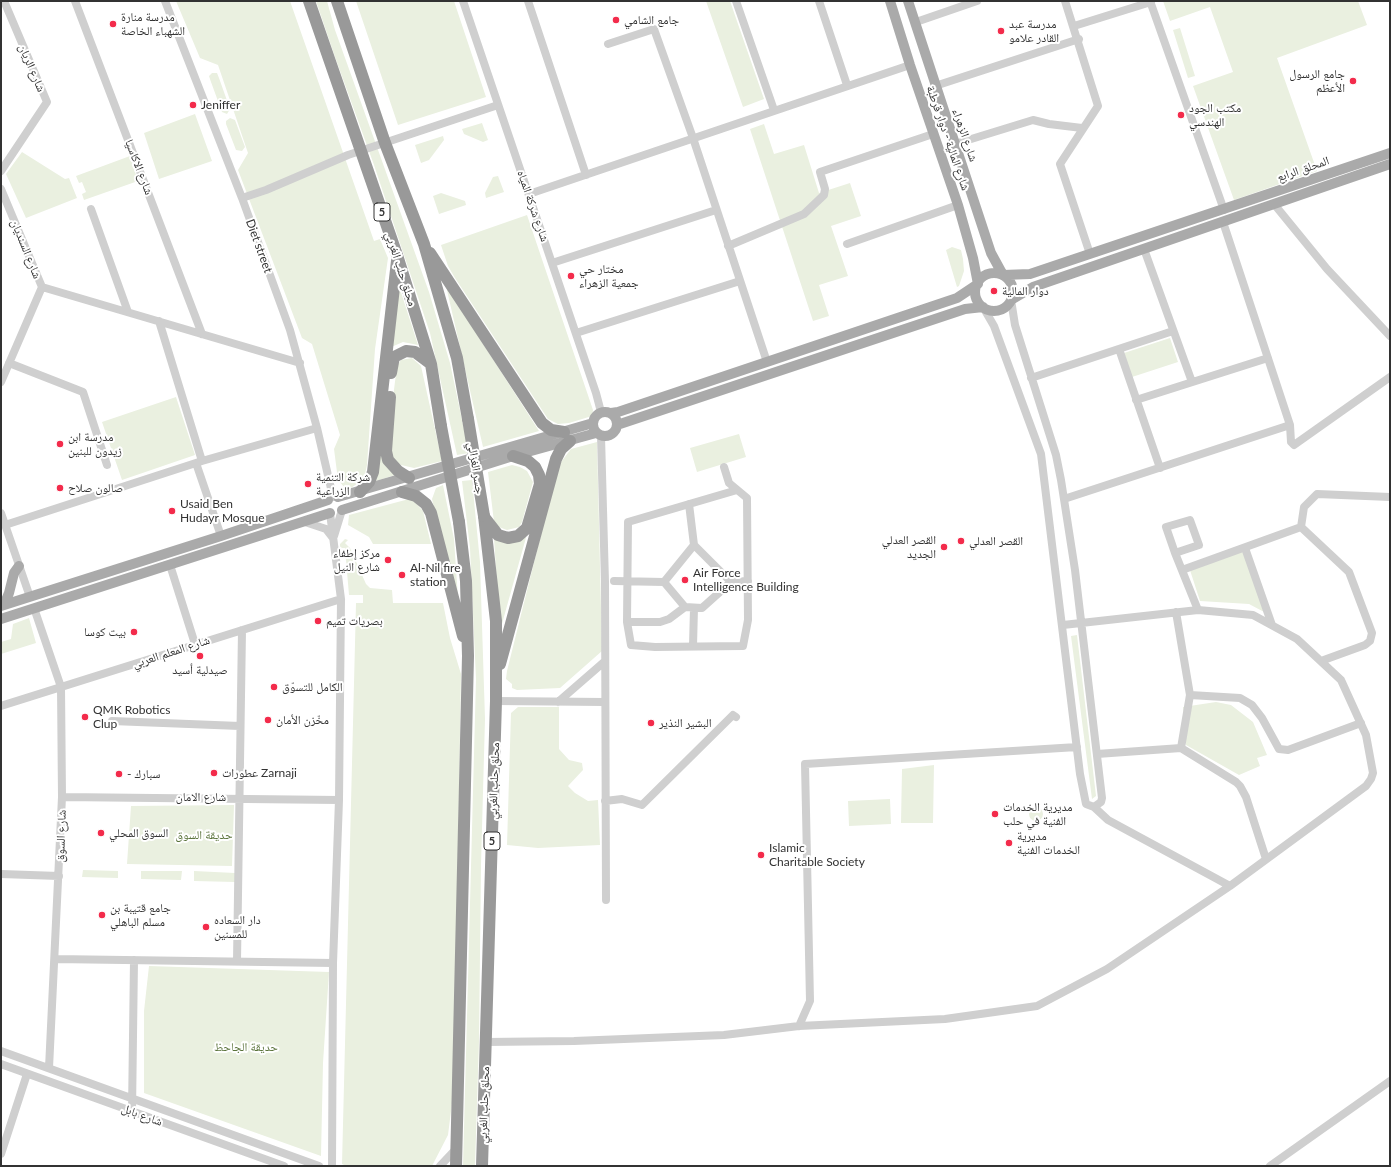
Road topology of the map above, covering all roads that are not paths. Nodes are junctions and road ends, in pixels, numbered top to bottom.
1 (4, 1) edge
2 (75, 1) edge
3 (165, 1) edge
4 (309, 1) edge
5 (337, 1) edge
6 (463, 1) edge
7 (528, 1) edge
8 (736, 1) edge
9 (819, 1) edge
10 (890, 1) edge
11 (908, 1) edge
12 (977, 1) edge
13 (1065, 1) edge
14 (1150, 1) edge
15 (916, 22) junction
16 (1074, 26) junction
17 (1079, 39) junction
18 (608, 44) dead end
19 (910, 65) junction
20 (847, 85) junction
21 (935, 86) junction
22 (498, 105) junction
23 (774, 110) junction
24 (1082, 128) junction
25 (933, 134) junction
26 (693, 138) junction
27 (385, 143) junction
28 (955, 144) junction
29 (360, 152) junction
30 (1390, 153) edge
31 (1390, 164) edge
32 (1, 171) edge
33 (586, 175) junction
34 (1, 189) edge
35 (529, 194) junction
36 (242, 198) junction
37 (1274, 204) junction
38 (958, 205) junction
39 (91, 209) dead end
40 (716, 210) junction
41 (1224, 210) junction
42 (1223, 222) junction
43 (424, 244) junction
44 (847, 244) dead end
45 (728, 246) junction
46 (1144, 249) junction
47 (1090, 254) junction
48 (397, 255) junction
49 (552, 263) junction
50 (1003, 275) junction
51 (740, 281) junction
52 (978, 284) junction
53 (42, 287) junction
54 (1011, 300) junction
55 (983, 308) junction
56 (128, 312) junction
57 (159, 321) junction
58 (1173, 331) junction
59 (576, 333) junction
60 (202, 334) junction
61 (1390, 336) edge
62 (1118, 349) junction
63 (1268, 358) junction
64 (767, 362) junction
65 (9, 363) junction
66 (300, 363) junction
67 (431, 364) junction
68 (1390, 377) edge
69 (1031, 378) junction
70 (1, 382) edge
71 (1192, 382) junction
72 (1136, 400) junction
73 (606, 412) junction
74 (593, 423) junction
75 (618, 425) junction
76 (1290, 425) junction
77 (317, 428) junction
78 (599, 434) junction
79 (567, 436) junction
80 (513, 456) junction
81 (199, 462) junction
82 (107, 465) dead end
83 (724, 467) dead end
84 (1160, 468) junction
85 (409, 478) junction
86 (736, 490) junction
87 (360, 492) junction
88 (402, 492) junction
89 (1390, 496) edge
90 (333, 498) junction
91 (1064, 499) junction
92 (689, 504) junction
93 (342, 510) junction
94 (1, 513) edge
95 (330, 513) junction
96 (484, 516) junction
97 (305, 522) junction
98 (6, 526) junction
99 (1301, 527) junction
100 (221, 536) junction
101 (334, 539) junction
102 (694, 545) junction
103 (1245, 548) junction
104 (1175, 553) junction
105 (170, 565) junction
106 (19, 566) junction
107 (1182, 570) junction
108 (614, 581) dead end
109 (748, 581) junction
110 (627, 582) junction
111 (664, 582) junction
112 (731, 582) junction
113 (30, 597) junction
114 (341, 599) junction
115 (2, 606) edge
116 (685, 607) junction
117 (34, 608) junction
118 (694, 608) junction
119 (1198, 610) junction
120 (1176, 612) junction
121 (1, 619) edge
122 (627, 622) junction
123 (1081, 623) junction
124 (1063, 625) junction
125 (1272, 625) junction
126 (242, 630) junction
127 (195, 644) junction
128 (693, 646) junction
129 (468, 656) junction
130 (1321, 661) junction
131 (604, 662) junction
132 (496, 679) junction
133 (61, 687) junction
134 (1190, 695) junction
135 (496, 701) junction
136 (558, 702) junction
137 (604, 702) junction
138 (1, 706) edge
139 (736, 717) dead end
140 (112, 721) dead end
141 (1361, 723) junction
142 (240, 726) junction
143 (1077, 747) junction
144 (1181, 748) junction
145 (1097, 754) junction
146 (62, 797) junction
147 (239, 798) junction
148 (339, 800) junction
149 (605, 801) junction
150 (1094, 807) junction
151 (1266, 859) junction
152 (1, 874) edge
153 (59, 876) junction
154 (1230, 886) junction
155 (606, 900) dead end
156 (55, 959) junction
157 (134, 960) junction
158 (237, 961) junction
159 (333, 963) junction
160 (799, 1026) junction
161 (486, 1042) junction
162 (1, 1051) edge
163 (1, 1064) edge
164 (49, 1068) junction
165 (27, 1074) junction
166 (1390, 1081) edge
167 (133, 1098) junction
168 (132, 1112) junction
169 (457, 1148) junction
170 (1, 1154) edge
171 (284, 1166) edge
172 (319, 1166) edge
173 (332, 1166) edge
174 (440, 1166) edge
175 (456, 1166) edge
176 (482, 1166) edge
177 (1270, 1166) edge

1 - 32 street, شارع الريان
2 - 60 street, شارع الاكاسيا
3 - 36 street, Diet street
4 - 29 highway, محلق حلب الغربي / 5
5 - 27 highway, 5
6 - 22 street, شارع شركة المياه
7 - 33 street
8 - 23 street
9 - 20 street
10 - 19 main road, شارع المالية - دوار قرطبة
11 - 15 main road, شارع الزهراء
12 - 15 street
13 - 16 street
14 - 16 street
14 - 41 street
15 - 21 main road, شارع الزهراء
16 - 17 street
17 - 21 street
17 - 24 street
18 - 26 street
19 - 20 street
19 - 25 main road, شارع المالية - دوار قرطبة
20 - 23 street
21 - 28 main road, شارع الزهراء
22 - 27 street
22 - 35 street, شارع شركة المياه
23 - 26 street
24 - 28 street
24 - 47 street
25 - 38 main road, شارع المالية - دوار قرطبة
25 - 45 street
26 - 33 street
26 - 40 street
27 - 29 street
27 - 43 highway, 5
28 - 50 main road, شارع الزهراء
29 - 36 street
29 - 48 highway, محلق حلب الغربي / 5
30 - 41 main road, المحلق الرابع
31 - 37 main road
33 - 35 street
34 - 53 street, شارع السنديان
35 - 49 street, شارع شركة المياه
36 - 66 street, Diet street
37 - 42 main road
37 - 61 street
38 - 44 street
38 - 52 main road, شارع المالية - دوار قرطبة
39 - 56 street
40 - 45 street
40 - 49 street
41 - 47 main road, المحلق الرابع
42 - 46 main road
42 - 63 street
43 - 79 highway
43 - 96 highway, جسر الغزالي / 5, bridge
45 - 51 street
46 - 54 main road
46 - 58 street
47 - 50 main road, المحلق الرابع
48 - 67 highway, محلق حلب الغربي / 5
48 - 87 highway
49 - 59 street, شارع شركة المياه
50 - 52 main road
50 - 54 main road
51 - 59 street
51 - 64 street
52 - 55 main road
52 - 64 main road
53 - 56 street
53 - 65 street
54 - 55 main road
54 - 69 street
55 - 75 main road
55 - 124 street
56 - 57 street
57 - 60 street
57 - 81 street
58 - 62 street
58 - 71 street
59 - 73 street, شارع شركة المياه
60 - 66 street
62 - 69 street
62 - 72 street
63 - 71 street
63 - 76 street
64 - 73 main road
65 - 70 street
65 - 82 street
66 - 77 street, Diet street
67 - 85 highway
67 - 129 highway, محلق حلب الغربي / 5, bridge
68 - 76 street
69 - 91 street
71 - 72 street
72 - 84 street
73 - 74 main road
73 - 75 main road
74 - 78 main road
74 - 79 main road
75 - 78 main road
76 - 84 street
77 - 81 street
77 - 90 street, Diet street
78 - 79 main road
78 - 131 street
79 - 80 main road
79 - 85 main road
79 - 132 highway
80 - 88 main road
80 - 96 highway
81 - 98 street
81 - 100 street
83 - 86 street
84 - 91 street
85 - 87 main road
86 - 92 street
86 - 109 street
87 - 90 main road
88 - 93 main road
88 - 129 highway
89 - 99 street
90 - 93 main road
90 - 95 main road
90 - 100 main road
91 - 123 street
92 - 102 street
92 - 110 street
93 - 95 main road
93 - 101 street
94 - 98 street
95 - 97 main road
95 - 101 street
96 - 132 highway, محلق حلب الغربي / 5
97 - 101 street
97 - 105 main road
98 - 106 street
99 - 103 street
99 - 130 street
100 - 113 main road
101 - 114 street
102 - 111 street
102 - 112 street
103 - 107 street
103 - 125 street
104 - 104 street
104 - 107 street
105 - 117 main road
105 - 127 street
106 - 113 street
106 - 115 main road
107 - 119 street
108 - 110 street
109 - 112 street
109 - 128 street
110 - 111 street
110 - 122 street
111 - 116 street
112 - 118 street
113 - 115 main road
114 - 126 street, شارع المعلم العربي
114 - 148 street
116 - 118 street
116 - 122 street
117 - 121 main road
117 - 133 street, شارع السوق
118 - 128 street
119 - 120 street
119 - 125 street
120 - 123 street
120 - 134 street
122 - 128 street
123 - 124 street
123 - 145 street
124 - 143 street
125 - 130 street
126 - 127 street, شارع المعلم العربي
126 - 142 street
127 - 133 street, شارع المعلم العربي
129 - 169 highway, 5
130 - 141 street
131 - 136 street
131 - 137 street
132 - 135 highway, محلق حلب الغربي / 5
133 - 138 street, شارع المعلم العربي
133 - 146 street, شارع السوق
134 - 141 street
134 - 144 street
135 - 136 street
135 - 161 highway, محلق حلب الغربي / 5
136 - 137 street
137 - 149 street
139 - 149 street
140 - 142 street
141 - 151 street
142 - 147 street
143 - 150 street
143 - 160 street
144 - 145 street
144 - 151 street
145 - 150 street
146 - 147 street, شارع الامان
146 - 153 street, شارع السوق
147 - 148 street, شارع الامان
147 - 158 street
148 - 159 street
149 - 155 street
150 - 154 street
151 - 154 street
152 - 153 street
153 - 156 street, شارع السوق
154 - 160 street
156 - 157 street
156 - 164 street, شارع السوق
157 - 158 street
157 - 167 street
158 - 159 street
159 - 173 street
160 - 161 street
161 - 176 highway, محلق حلب الغربي / 5
162 - 164 street
163 - 165 street, شارع بابل
164 - 167 street
165 - 168 street, شارع بابل
165 - 170 street
166 - 177 street
167 - 168 street
167 - 172 street
168 - 171 street, شارع بابل
169 - 174 street
169 - 175 highway, 5

